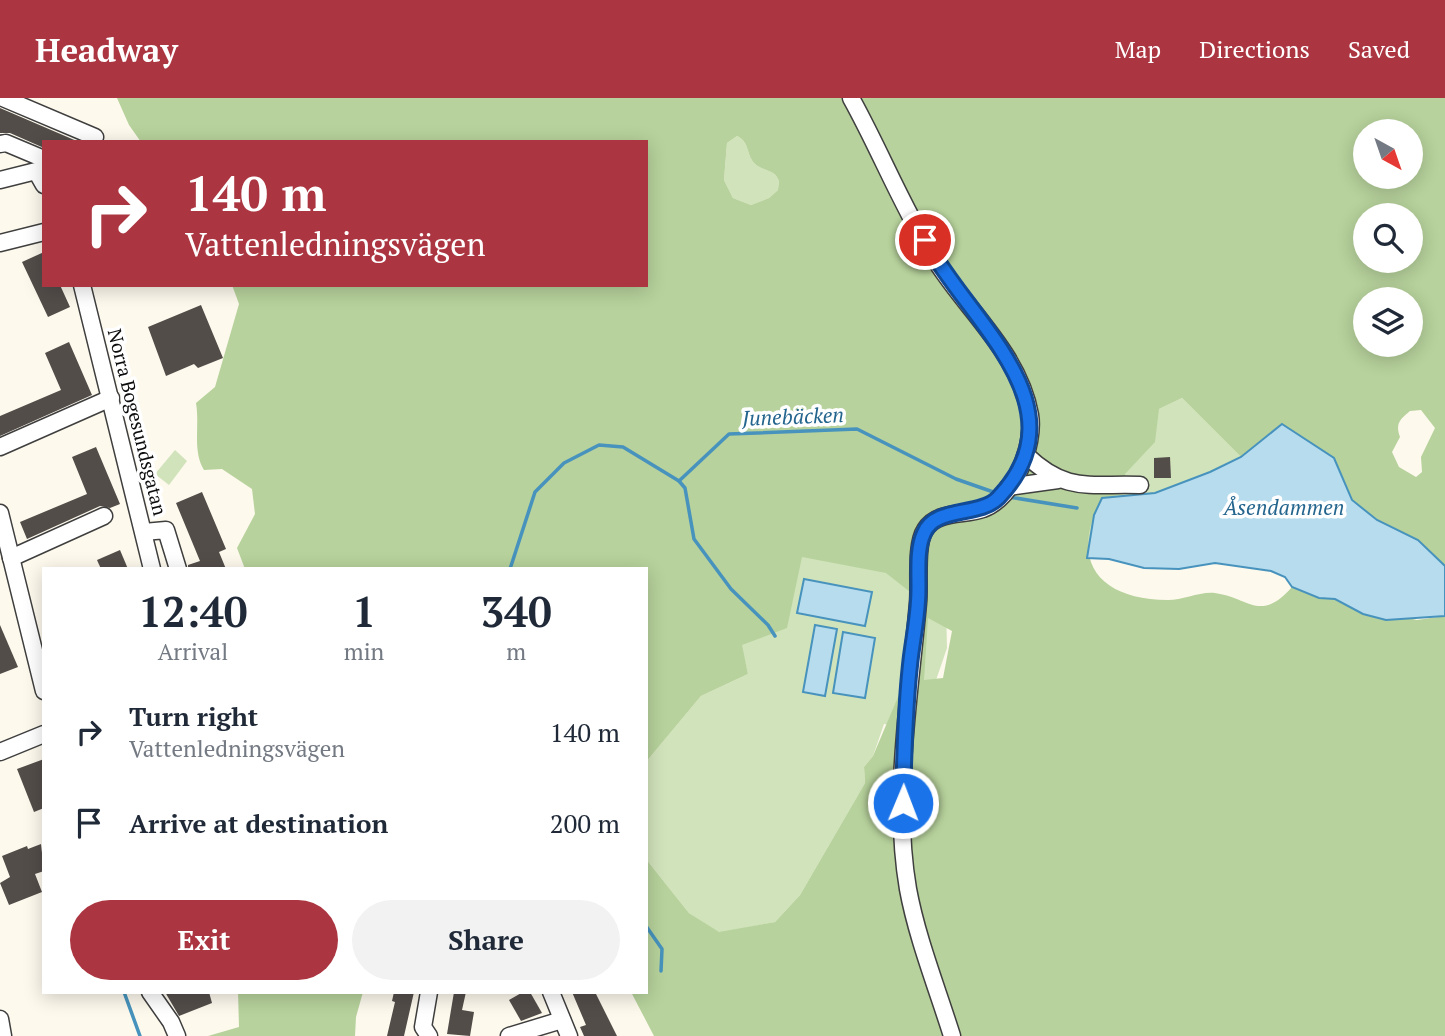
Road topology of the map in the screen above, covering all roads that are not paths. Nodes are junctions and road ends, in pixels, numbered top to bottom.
1 (3, 98) edge
2 (851, 98) edge
3 (95, 137) dead end
4 (2, 143) edge
5 (42, 158) edge
6 (0, 180) edge
7 (42, 182) edge
8 (42, 232) edge
9 (0, 243) edge
10 (83, 287) edge
11 (111, 398) junction
12 (0, 447) edge
13 (1026, 455) junction
14 (1058, 480) junction
15 (1140, 485) dead end
16 (1008, 487) junction
17 (0, 513) edge
18 (104, 516) dead end
19 (144, 532) junction
20 (8, 561) edge
21 (152, 567) edge
22 (177, 567) edge
23 (40, 659) edge
24 (42, 735) edge
25 (0, 752) edge
26 (151, 994) edge
27 (429, 994) edge
28 (552, 994) edge
29 (0, 1019) edge
30 (562, 1020) junction
31 (3, 1036) edge
32 (177, 1036) edge
33 (429, 1036) edge
34 (509, 1036) edge
35 (569, 1036) edge
36 (952, 1036) edge

1 - 3 street
2 - 13 street
4 - 5 street
6 - 7 street
8 - 9 street
10 - 11 street, Norra Bogesundsgatan
11 - 12 street
11 - 19 street, Norra Bogesundsgatan
13 - 14 street
13 - 16 street
14 - 15 street
14 - 16 street
16 - 36 street
17 - 20 street
18 - 20 street
19 - 21 street, Norra Bogesundsgatan
19 - 22 street
20 - 23 street
24 - 25 street
26 - 32 street
27 - 33 street
28 - 30 street
29 - 31 street
30 - 34 street
30 - 35 street

